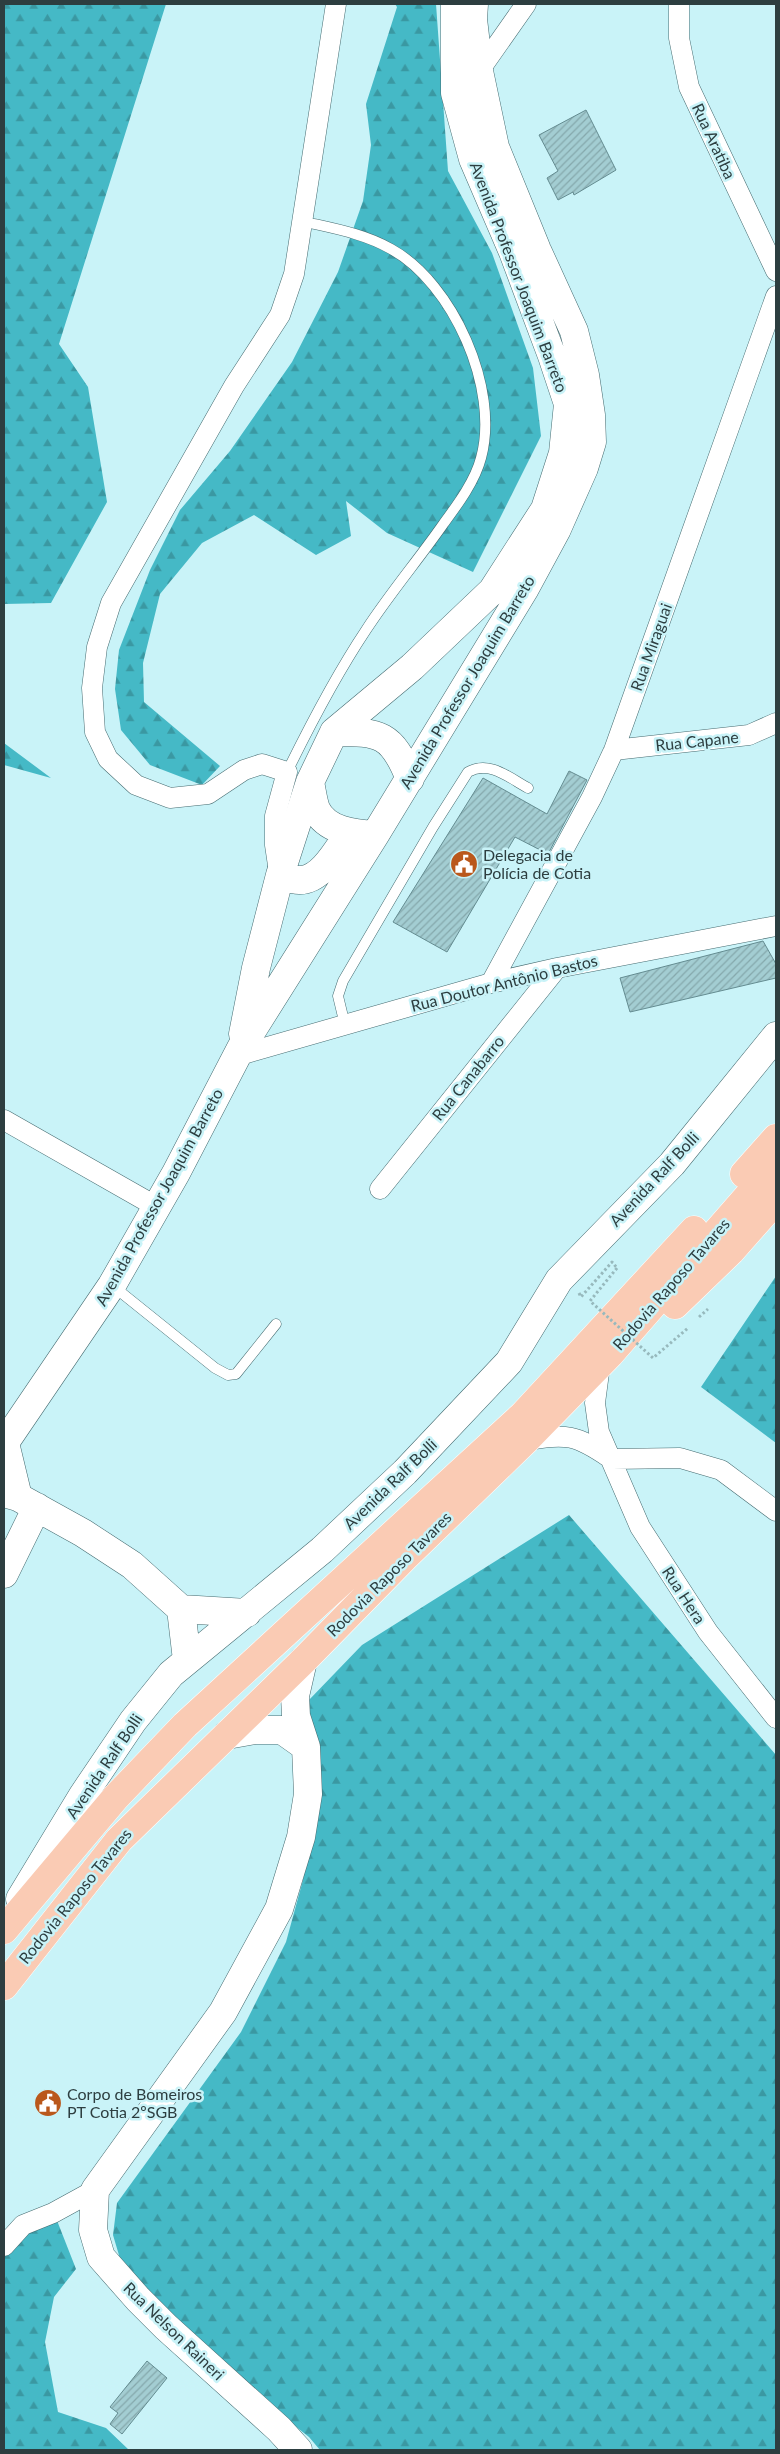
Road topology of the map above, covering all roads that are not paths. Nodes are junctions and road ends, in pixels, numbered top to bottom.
1 (336, 4) edge
2 (455, 4) edge
3 (474, 4) edge
4 (526, 4) edge
5 (679, 4) edge
6 (479, 71) junction
7 (300, 221) junction
8 (776, 272) edge
9 (776, 296) edge
10 (776, 723) edge
11 (334, 732) junction
12 (614, 750) junction
13 (298, 777) junction
14 (410, 778) junction
15 (528, 788) dead end
16 (362, 834) junction
17 (280, 875) junction
18 (776, 926) edge
19 (557, 968) junction
20 (491, 983) junction
21 (345, 1025) junction
22 (776, 1036) edge
23 (239, 1052) junction
24 (4, 1120) edge
25 (776, 1122) edge
26 (776, 1138) edge
27 (776, 1164) edge
28 (736, 1184) junction
29 (380, 1189) dead end
30 (776, 1200) edge
31 (157, 1207) junction
32 (112, 1285) junction
33 (276, 1324) dead end
34 (605, 1360) junction
35 (526, 1440) junction
36 (4, 1444) edge
37 (612, 1459) junction
38 (19, 1499) edge
39 (776, 1511) edge
40 (4, 1574) edge
41 (180, 1609) junction
42 (247, 1613) junction
43 (187, 1660) junction
44 (302, 1661) junction
45 (776, 1718) edge
46 (227, 1735) junction
47 (306, 1747) junction
48 (4, 1926) edge
49 (4, 1930) edge
50 (4, 1986) edge
51 (95, 2190) junction
52 (4, 2246) edge
53 (298, 2450) edge

1 - 7 street
2 - 11 main road, Avenida Professor Joaquim Barreto
3 - 6 main road, Avenida Professor Joaquim Barreto
4 - 6 street
5 - 8 street, Rua Aratiba
6 - 14 main road, Avenida Professor Joaquim Barreto
7 - 13 lane
7 - 13 street
9 - 12 street, Rua Miraguai
10 - 12 street, Rua Capane
11 - 13 main road, Avenida Professor Joaquim Barreto
11 - 14 main road
12 - 20 street, Rua Miraguai
13 - 16 main road
13 - 17 main road, Avenida Professor Joaquim Barreto
14 - 16 main road, Avenida Professor Joaquim Barreto
15 - 21 lane
16 - 17 main road
16 - 23 main road, Avenida Professor Joaquim Barreto
17 - 23 main road, Avenida Professor Joaquim Barreto
18 - 19 street, Rua Doutor Antônio Bastos
19 - 20 street, Rua Doutor Antônio Bastos
19 - 29 street, Rua Canabarro
20 - 21 street, Rua Doutor Antônio Bastos
21 - 23 street, Rua Doutor Antônio Bastos
22 - 42 main road, Avenida Ralf Bolli
23 - 31 main road, Avenida Professor Joaquim Barreto
24 - 31 street
25 - 28 highway
26 - 28 highway, Rodovia Raposo Tavares
27 - 34 highway, Rodovia Raposo Tavares
28 - 49 highway, Rodovia Raposo Tavares
30 - 34 highway
31 - 32 main road, Avenida Professor Joaquim Barreto
32 - 33 lane
32 - 36 main road, Avenida Professor Joaquim Barreto
34 - 35 highway, Rodovia Raposo Tavares
34 - 37 street, Rua Hera
35 - 37 street
35 - 44 highway, Rodovia Raposo Tavares
36 - 38 main road
37 - 39 street
37 - 45 street, Rua Hera
38 - 40 main road
38 - 41 main road
41 - 42 main road
41 - 43 main road
42 - 43 main road, Avenida Ralf Bolli
43 - 48 main road, Avenida Ralf Bolli
44 - 46 highway, Rodovia Raposo Tavares
44 - 47 main road
46 - 47 main road
46 - 50 highway, Rodovia Raposo Tavares
47 - 51 main road
51 - 52 street
51 - 53 main road, Rua Nelson Raineri

